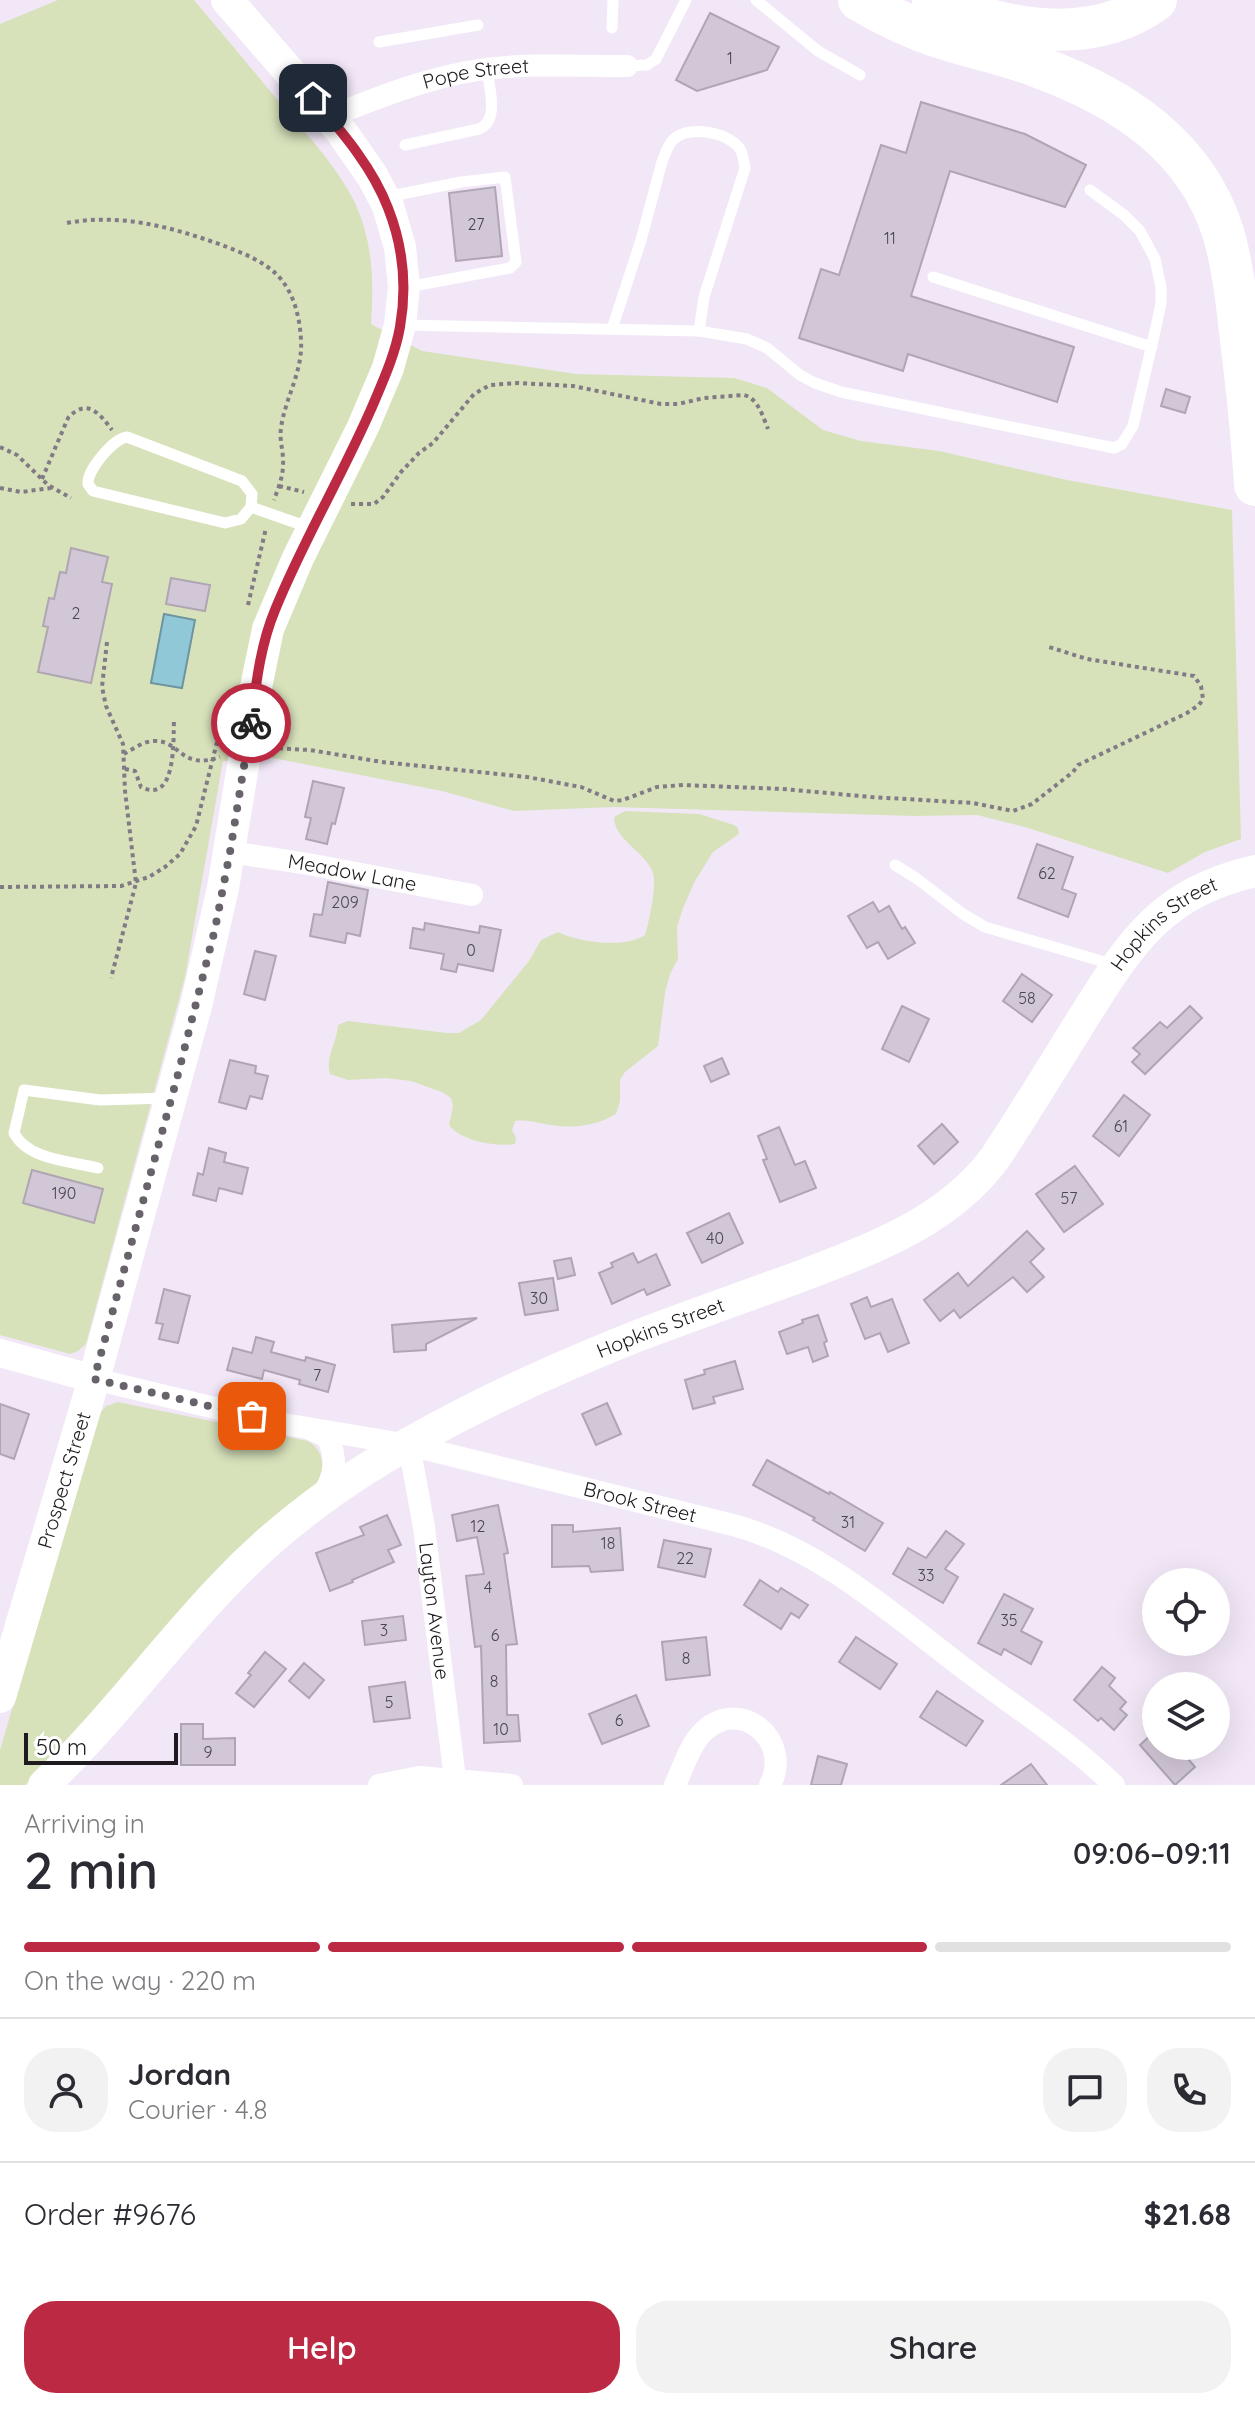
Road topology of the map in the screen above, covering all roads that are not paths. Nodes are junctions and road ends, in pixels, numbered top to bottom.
1 (227, 0) edge
2 (613, 0) edge
3 (686, 0) edge
4 (756, 0) edge
5 (859, 0) edge
6 (933, 0) edge
7 (1156, 0) edge
8 (478, 25) dead end
9 (612, 28) dead end
10 (379, 42) dead end
11 (627, 66) joint
12 (487, 69) junction
13 (860, 75) dead end
14 (329, 117) junction
15 (405, 145) dead end
16 (1090, 190) dead end
17 (384, 198) junction
18 (933, 277) dead end
19 (404, 287) junction
20 (400, 325) junction
21 (612, 329) junction
22 (699, 331) junction
23 (1152, 347) junction
24 (1255, 485) edge
25 (251, 507) junction
26 (312, 529) junction
27 (230, 852) junction
28 (895, 865) dead end
29 (1247, 873) edge
30 (472, 895) dead end
31 (1116, 965) junction
32 (171, 1098) junction
33 (98, 1168) dead end
34 (0, 1353) edge
35 (94, 1379) junction
36 (305, 1427) junction
37 (409, 1445) junction
38 (315, 1505) junction
39 (0, 1697) edge
40 (455, 1779) junction
41 (44, 1785) edge
42 (379, 1785) edge
43 (512, 1785) edge
44 (675, 1785) edge
45 (770, 1785) edge
46 (1114, 1785) edge

1 - 14 main road, Prospect Street
2 - 9 lane
3 - 11 lane
4 - 13 lane
5 - 24 highway
6 - 7 highway
8 - 10 lane
11 - 12 street, Pope Street
12 - 14 street, Pope Street
12 - 15 lane
14 - 17 main road, Prospect Street
16 - 23 lane
17 - 19 main road, Prospect Street
17 - 19 lane
18 - 23 lane
19 - 20 main road, Prospect Street
20 - 21 lane
20 - 26 main road, Prospect Street
21 - 22 lane
21 - 22 lane
22 - 23 lane
25 - 25 lane
25 - 26 lane
26 - 27 main road, Prospect Street
27 - 30 street, Meadow Lane
27 - 32 main road, Prospect Street
28 - 31 lane
29 - 31 main road, Hopkins Street
31 - 37 main road, Hopkins Street
32 - 33 lane
32 - 35 main road, Prospect Street
34 - 35 street
35 - 36 street, Brook Street
35 - 39 main road, Prospect Street
36 - 37 street, Brook Street
36 - 38 street
37 - 38 main road, Hopkins Street
37 - 40 street, Layton Avenue
37 - 46 street, Brook Street
38 - 41 main road, Hopkins Street
40 - 42 street
40 - 43 street
44 - 45 street

